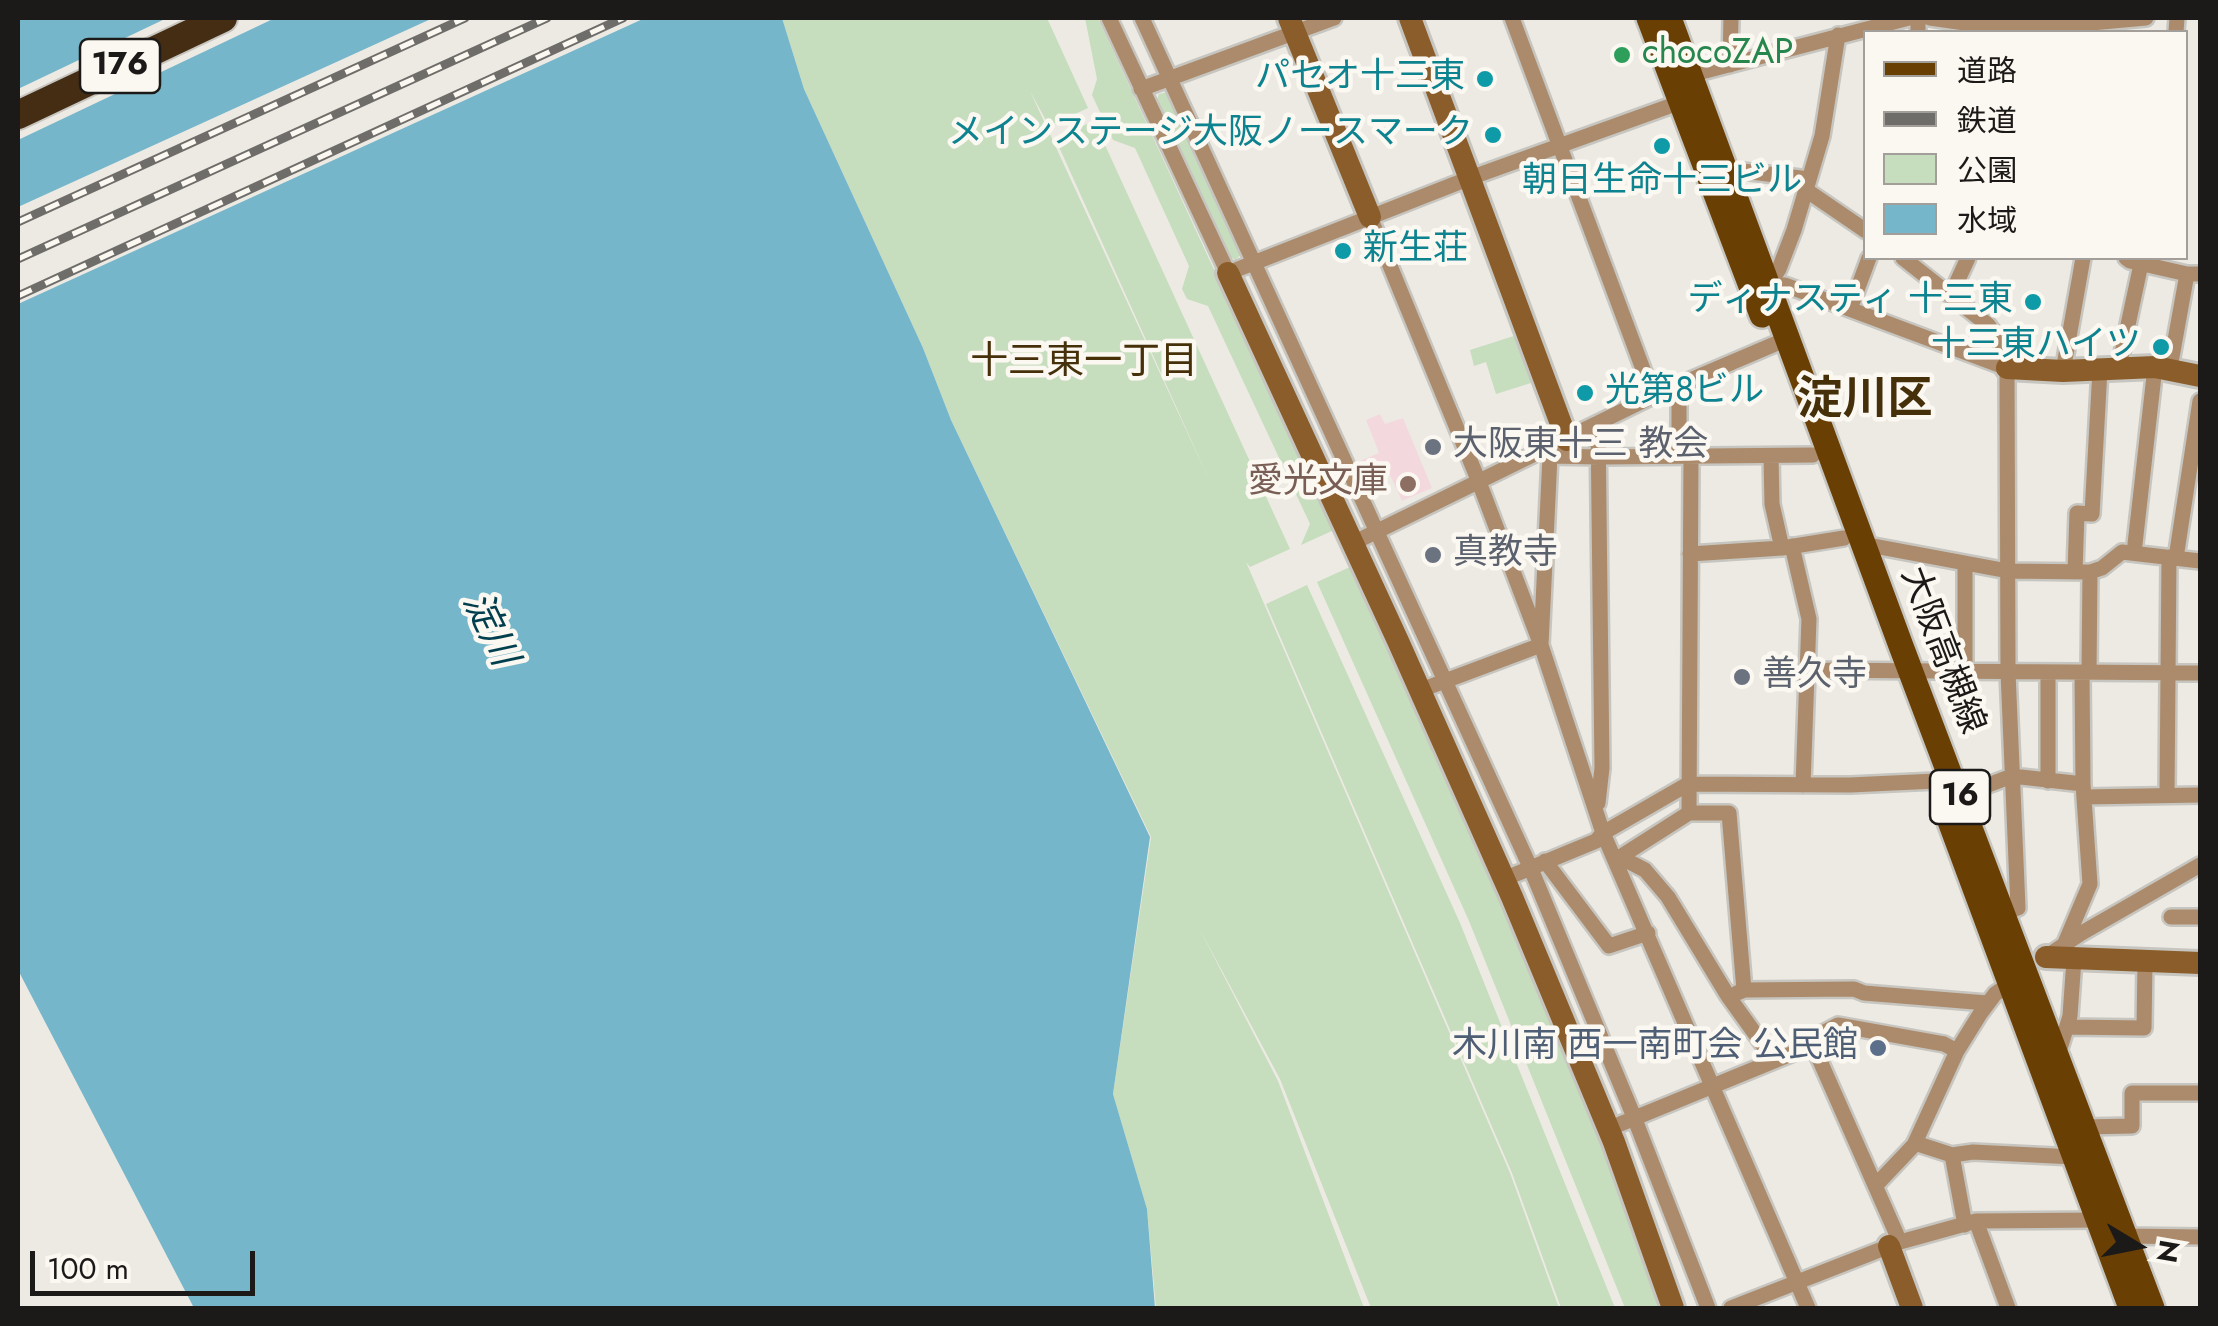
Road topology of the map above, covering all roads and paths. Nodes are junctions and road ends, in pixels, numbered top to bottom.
1 (223, 18) edge
2 (1109, 18) edge
3 (1142, 18) edge
4 (1334, 18) edge
5 (1410, 18) edge
6 (1512, 18) edge
7 (1649, 18) edge
8 (1669, 18) edge
9 (1731, 18) edge
10 (1909, 18) edge
11 (1930, 18) edge
12 (2146, 18) edge
13 (2134, 19) edge
14 (1292, 25) edge
15 (2002, 28) edge
16 (2069, 29) edge
17 (1838, 35) junction
18 (1730, 65) junction
19 (1690, 74) junction
20 (1170, 80) junction
21 (1142, 89) junction
22 (1680, 102) junction
23 (18, 115) edge
24 (1559, 145) junction
25 (1726, 169) junction
26 (1470, 178) junction
27 (1807, 184) junction
28 (1370, 217) junction
29 (1863, 229) edge
30 (1868, 260) edge
31 (1906, 260) edge
32 (1931, 260) edge
33 (1967, 260) edge
34 (2083, 260) edge
35 (1254, 261) junction
36 (2134, 261) edge
37 (2183, 269) edge
38 (1228, 273) junction
39 (1926, 274) junction
40 (1761, 288) junction
41 (1951, 294) junction
42 (1850, 309) junction
43 (1781, 341) junction
44 (2162, 367) junction
45 (2010, 368) junction
46 (2110, 368) junction
47 (2063, 371) junction
48 (2200, 376) edge
49 (1680, 384) junction
50 (1653, 396) junction
51 (2200, 402) edge
52 (1598, 423) junction
53 (1555, 448) junction
54 (1813, 455) junction
55 (1685, 456) junction
56 (1771, 456) junction
57 (1600, 457) junction
58 (1479, 482) junction
59 (1378, 530) junction
60 (1854, 541) junction
61 (1352, 544) junction
62 (1787, 547) junction
63 (2134, 553) junction
64 (1690, 554) junction
65 (2173, 557) junction
66 (2200, 561) edge
67 (1965, 563) junction
68 (2008, 572) junction
69 (2082, 572) junction
70 (1541, 644) junction
71 (1808, 670) junction
72 (1903, 672) junction
73 (1964, 672) junction
74 (2008, 672) junction
75 (2048, 672) junction
76 (2086, 672) junction
77 (2168, 672) junction
78 (2200, 673) edge
79 (1446, 680) junction
80 (1420, 690) junction
81 (2012, 776) junction
82 (1936, 781) junction
83 (2048, 781) junction
84 (1688, 784) junction
85 (1803, 785) junction
86 (2084, 791) junction
87 (2167, 794) junction
88 (2200, 795) edge
89 (1959, 796) junction
90 (1597, 808) junction
91 (1690, 813) junction
92 (1604, 832) junction
93 (1618, 858) junction
94 (1538, 865) junction
95 (2200, 865) edge
96 (1504, 879) junction
97 (2002, 913) junction
98 (2172, 917) dead end
99 (2200, 917) edge
100 (1648, 933) junction
101 (2061, 954) junction
102 (2144, 962) junction
103 (2200, 963) edge
104 (2017, 979) junction
105 (1736, 993) junction
106 (1987, 1003) junction
107 (2067, 1027) junction
108 (1813, 1044) junction
109 (1958, 1051) junction
110 (1774, 1060) junction
111 (2056, 1060) junction
112 (1711, 1085) junction
113 (2200, 1093) edge
114 (1634, 1117) junction
115 (2083, 1128) junction
116 (1608, 1129) junction
117 (1915, 1143) junction
118 (1952, 1155) junction
119 (2074, 1157) junction
120 (1877, 1184) junction
121 (2097, 1218) junction
122 (1971, 1223) junction
123 (2126, 1236) junction
124 (2200, 1237) edge
125 (1895, 1244) junction
126 (1798, 1282) junction
127 (1674, 1308) edge
128 (1708, 1308) edge
129 (1731, 1308) edge
130 (1808, 1308) edge
131 (1912, 1308) edge
132 (2008, 1308) edge
133 (2131, 1308) edge
134 (2152, 1308) edge

1 - 23 highway, 176
2 - 21 street
3 - 20 street
4 - 14 street
5 - 26 street
6 - 24 street
7 - 22 main road, 大阪高槻線 / 16
8 - 19 main road, 大阪高槻線 / 16
9 - 18 street
10 - 17 street
11 - 15 street
12 - 13 street
13 - 16 street
14 - 20 street
14 - 28 street
15 - 16 street
17 - 18 street
17 - 27 street
18 - 19 street
19 - 22 street
19 - 25 main road, 大阪高槻線 / 16
20 - 21 street
20 - 35 street
21 - 38 street
22 - 24 street
22 - 40 main road, 大阪高槻線 / 16
24 - 26 street
24 - 50 street
25 - 27 street
25 - 40 main road, 大阪高槻線 / 16
26 - 28 street
26 - 53 street
27 - 29 street
27 - 40 street
28 - 35 street
28 - 58 street
30 - 42 street
31 - 39 street
32 - 39 street
33 - 41 street
34 - 47 street
35 - 38 street
35 - 59 street
36 - 37 street
36 - 46 street
37 - 44 street
38 - 61 street
39 - 41 street
40 - 42 street
40 - 43 main road, 大阪高槻線 / 16
41 - 45 street
42 - 45 street
43 - 49 street
43 - 54 main road, 大阪高槻線 / 16
43 - 60 main road, 大阪高槻線 / 16
44 - 46 street
44 - 48 street
44 - 63 street
45 - 47 street
45 - 68 street
46 - 47 street
46 - 69 street
49 - 50 street
49 - 55 street
50 - 52 street
51 - 65 street
52 - 53 street
52 - 57 street
53 - 57 street
53 - 58 street
53 - 70 street
54 - 56 street
54 - 60 main road, 大阪高槻線 / 16
55 - 56 street
55 - 57 street
55 - 64 street
56 - 62 street
57 - 90 street
58 - 59 street
58 - 70 street
59 - 61 street
59 - 79 street
60 - 62 street
60 - 67 street
60 - 72 main road, 大阪高槻線 / 16
61 - 80 street
62 - 64 street
62 - 71 street
63 - 65 street
63 - 69 street
64 - 84 street
65 - 66 street
65 - 77 street
67 - 68 street
67 - 73 street
68 - 69 street
68 - 74 street
69 - 76 street
70 - 79 street
70 - 90 street
71 - 72 street
71 - 85 street
72 - 73 street
72 - 82 main road, 大阪高槻線 / 16
72 - 89 main road, 大阪高槻線 / 16
73 - 74 street
74 - 75 street
74 - 81 street
75 - 76 street
75 - 83 street
76 - 77 street
76 - 86 street
77 - 78 street
77 - 87 street
79 - 80 street
79 - 94 street
80 - 96 street
81 - 83 street
81 - 89 street
81 - 97 street
82 - 85 street
82 - 104 main road, 大阪高槻線 / 16
83 - 86 street
84 - 85 street
84 - 91 street
84 - 92 street
86 - 87 street
86 - 101 street
87 - 88 street
89 - 97 main road, 大阪高槻線 / 16
90 - 92 street
91 - 93 street
91 - 105 street
92 - 93 street
92 - 94 street
93 - 100 street
93 - 105 street
94 - 96 street
94 - 100 street
94 - 114 street
95 - 101 street
96 - 116 street
97 - 104 main road, 大阪高槻線 / 16
98 - 99 street
100 - 112 street
101 - 102 street
101 - 104 street
101 - 107 street
102 - 103 street
102 - 107 street
104 - 106 street
104 - 111 main road, 大阪高槻線 / 16
104 - 119 main road, 大阪高槻線 / 16
105 - 106 street
105 - 110 street
106 - 109 street
107 - 111 street
108 - 109 street
108 - 110 street
108 - 120 street
109 - 117 street
110 - 112 street
111 - 115 main road, 大阪高槻線 / 16
112 - 114 street
112 - 126 street
113 - 115 street
114 - 116 street
114 - 128 street
115 - 123 main road, 大阪高槻線 / 16
116 - 127 street
117 - 118 street
117 - 120 street
118 - 119 street
118 - 122 street
119 - 121 main road, 大阪高槻線 / 16
120 - 125 street
121 - 122 street
121 - 123 street
121 - 133 main road, 大阪高槻線 / 16
122 - 125 street
122 - 132 street
123 - 124 street
123 - 134 main road, 大阪高槻線 / 16
125 - 126 street
125 - 131 street
126 - 129 street
126 - 130 street

